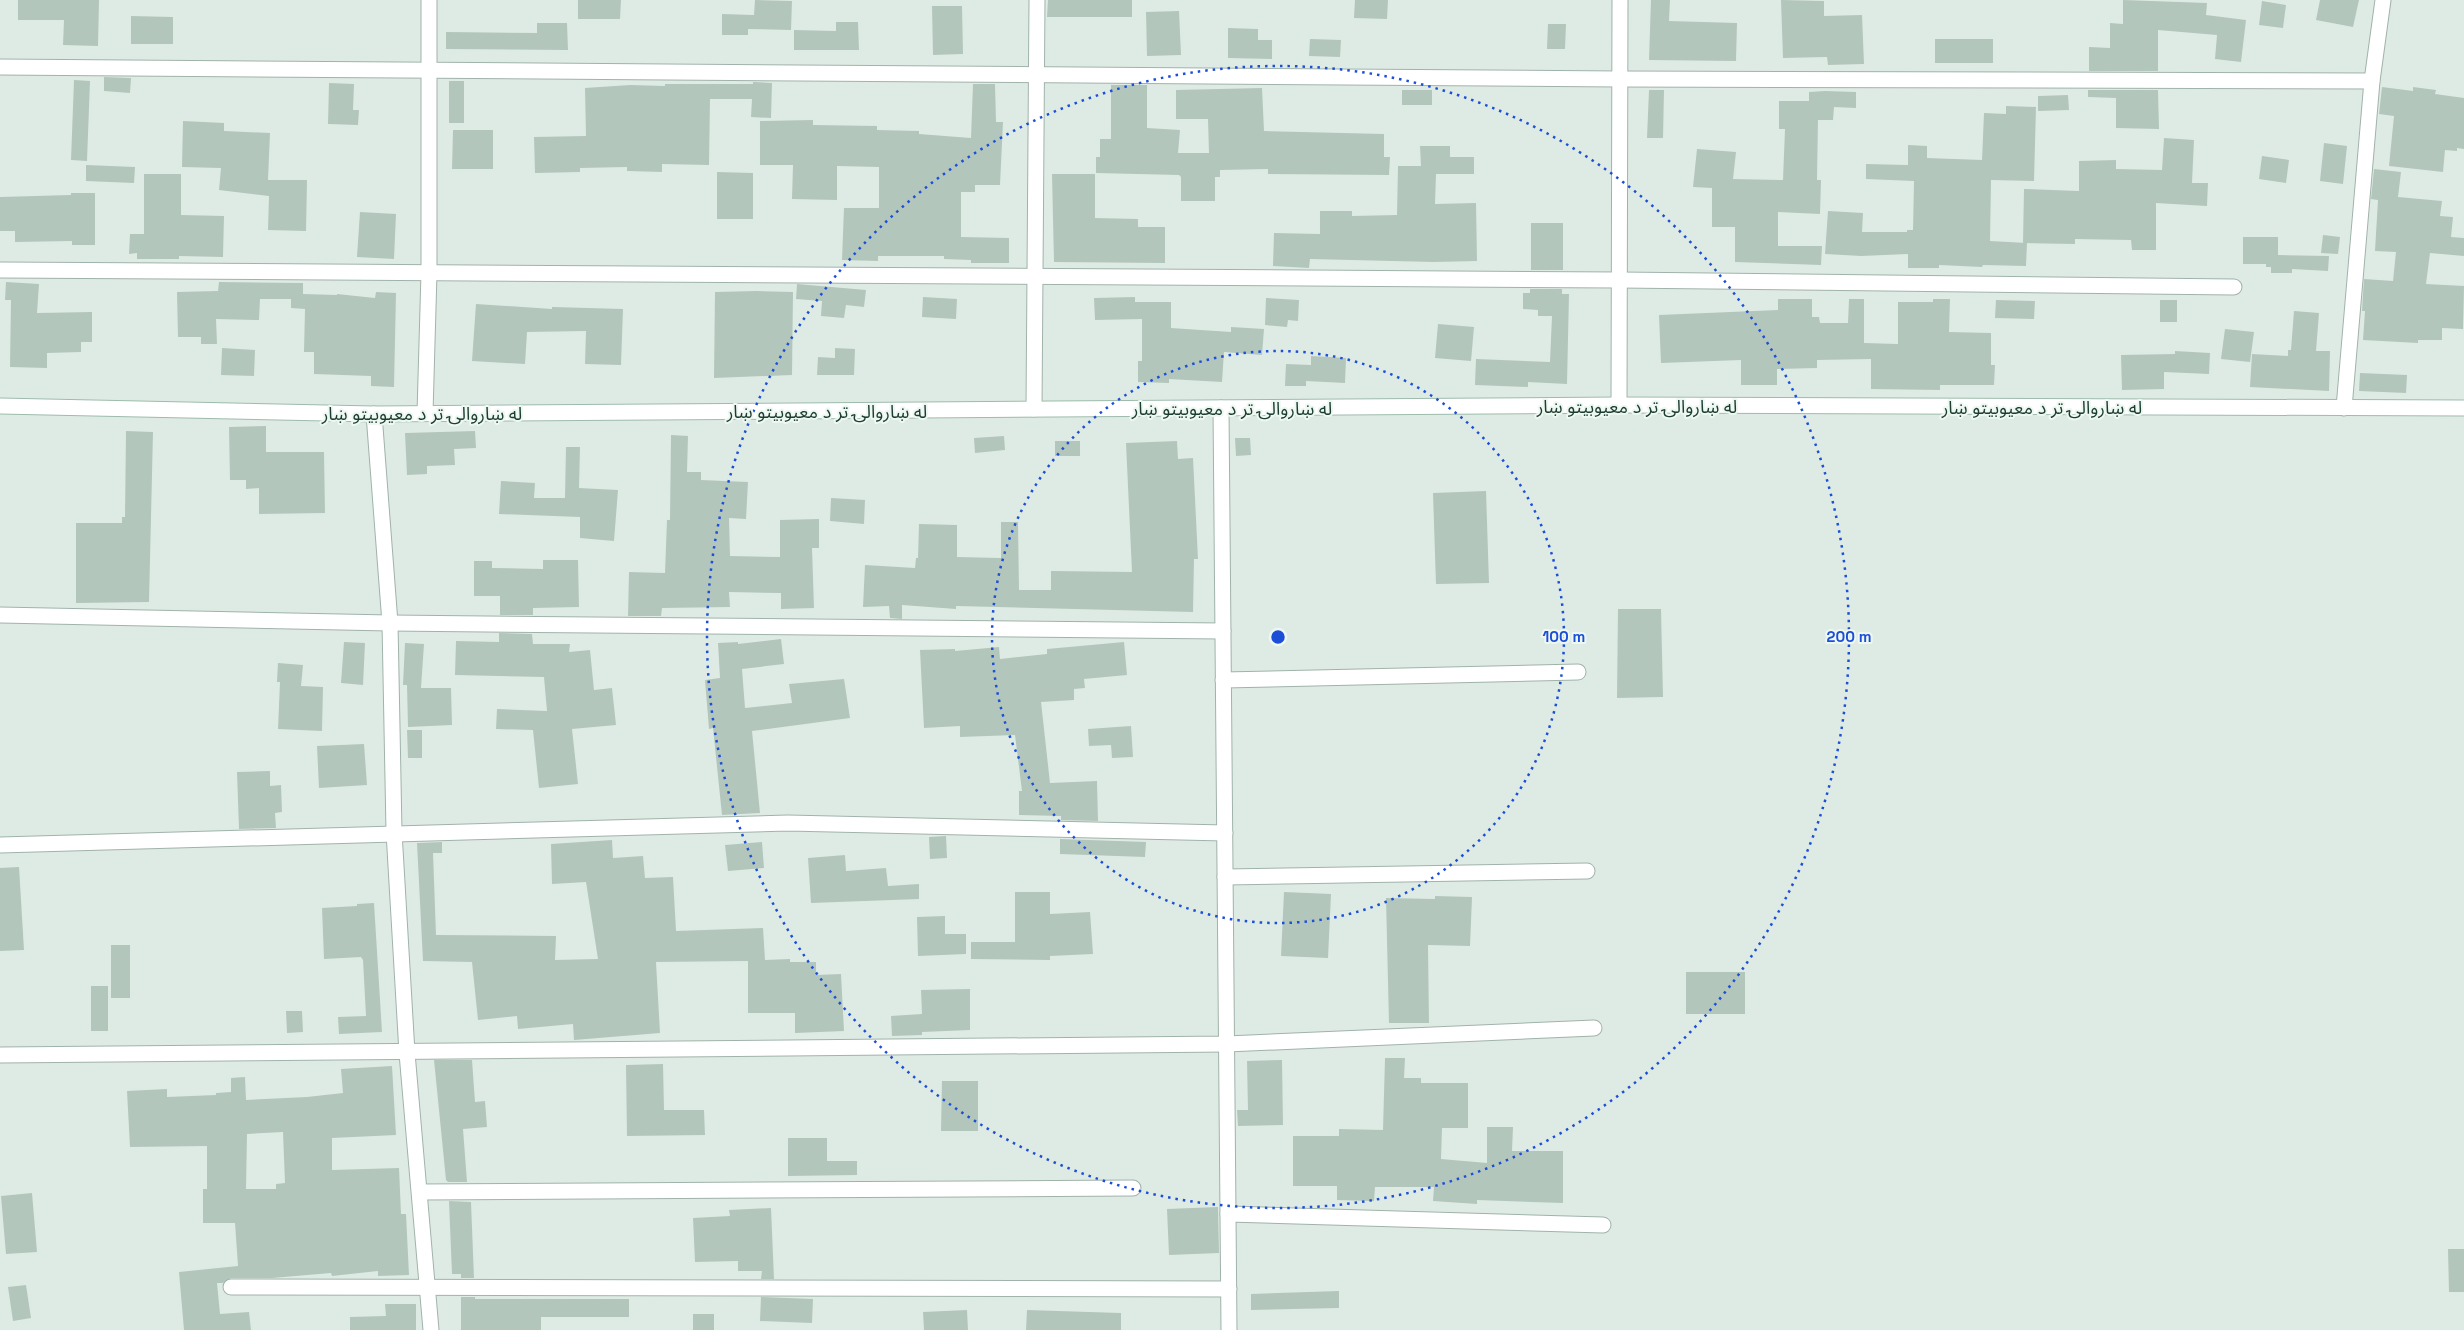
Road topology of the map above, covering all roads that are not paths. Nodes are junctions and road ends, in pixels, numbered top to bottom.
1 (429, 0) edge
2 (1037, 0) edge
3 (1620, 0) edge
4 (2383, 0) edge
5 (0, 66) edge
6 (428, 70) junction
7 (1037, 75) junction
8 (1620, 80) junction
9 (2372, 81) junction
10 (0, 270) edge
11 (428, 273) junction
12 (1035, 276) junction
13 (1619, 280) junction
14 (2234, 287) dead end
15 (0, 406) edge
16 (1618, 406) junction
17 (1221, 408) junction
18 (2344, 408) junction
19 (2464, 408) edge
20 (1034, 409) junction
21 (425, 413) junction
22 (374, 414) junction
23 (0, 615) edge
24 (390, 623) junction
25 (1223, 631) junction
26 (1578, 672) dead end
27 (1223, 680) junction
28 (394, 832) junction
29 (1225, 833) junction
30 (0, 845) edge
31 (1587, 871) dead end
32 (1225, 877) junction
33 (1594, 1028) dead end
34 (1227, 1044) junction
35 (407, 1053) junction
36 (0, 1055) edge
37 (1133, 1188) dead end
38 (420, 1192) junction
39 (1228, 1214) junction
40 (1603, 1226) dead end
41 (428, 1286) junction
42 (232, 1287) dead end
43 (1229, 1289) junction
44 (431, 1330) edge
45 (1229, 1330) edge

1 - 6 street
2 - 7 street
3 - 8 street
4 - 9 street
5 - 6 street
6 - 7 street
6 - 11 street
7 - 8 street
7 - 12 street
8 - 9 street
8 - 13 street
9 - 18 street
10 - 11 street
11 - 12 street
11 - 21 street
12 - 13 street
12 - 20 street
13 - 14 street
13 - 16 street
15 - 22 street, له ښاروالۍ تر د معیوبیتو ښار
16 - 17 street, له ښاروالۍ تر د معیوبیتو ښار
16 - 18 street, له ښاروالۍ تر د معیوبیتو ښار
17 - 20 street, له ښاروالۍ تر د معیوبیتو ښار
17 - 25 street
18 - 19 street, له ښاروالۍ تر د معیوبیتو ښار
20 - 21 street, له ښاروالۍ تر د معیوبیتو ښار
21 - 22 street, له ښاروالۍ تر د معیوبیتو ښار
22 - 24 street
23 - 24 street
24 - 25 street
24 - 28 street
25 - 27 street
26 - 27 street
27 - 29 street
28 - 29 street
28 - 30 street
28 - 35 street
29 - 32 street
31 - 32 street
32 - 34 street
33 - 34 street
34 - 35 street
34 - 39 street
35 - 36 street
35 - 38 street
37 - 38 street
38 - 41 street
39 - 40 street
39 - 43 street
41 - 42 street
41 - 43 street
41 - 44 street
43 - 45 street

